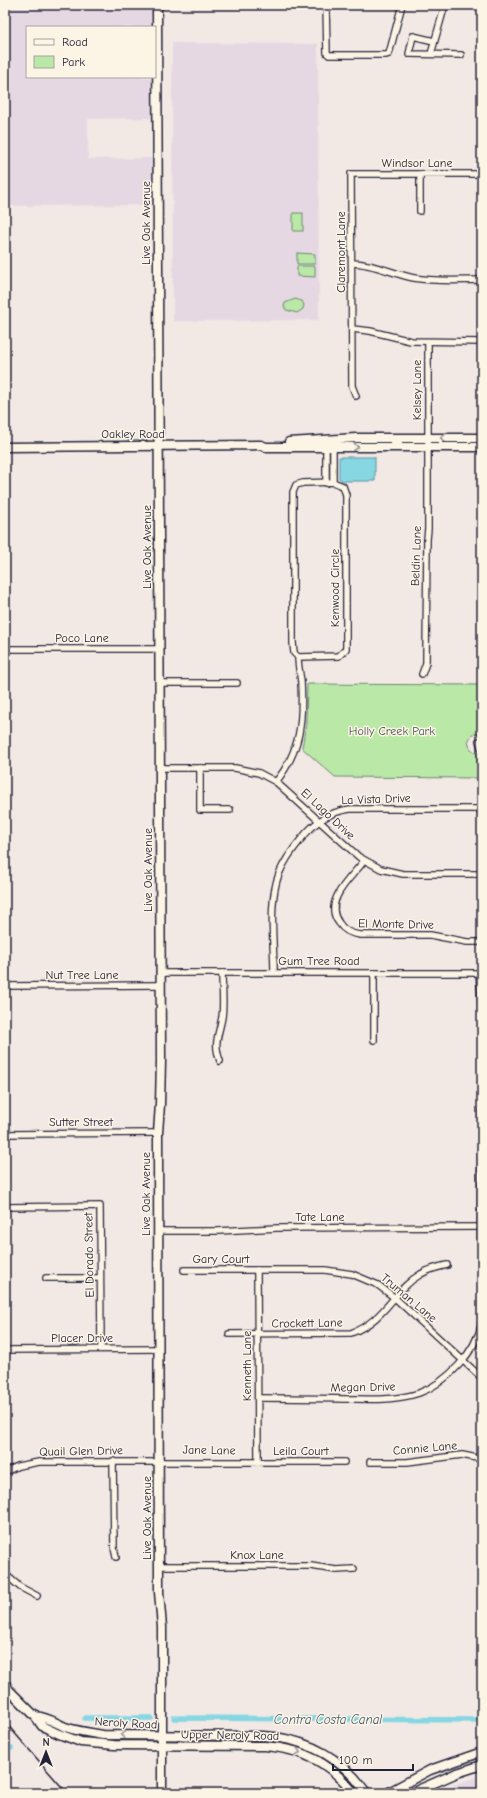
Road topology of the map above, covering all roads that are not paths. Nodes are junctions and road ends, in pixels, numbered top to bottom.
1 (157, 5) edge
2 (326, 5) edge
3 (402, 5) edge
4 (445, 5) edge
5 (434, 41) junction
6 (431, 54) junction
7 (460, 55) dead end
8 (351, 174) joint
9 (420, 174) junction
10 (482, 174) edge
11 (420, 211) dead end
12 (352, 263) junction
13 (482, 280) edge
14 (352, 329) junction
15 (428, 342) junction
16 (482, 342) edge
17 (356, 396) dead end
18 (428, 438) junction
19 (482, 438) edge
20 (330, 443) junction
21 (158, 446) junction
22 (5, 447) edge
23 (428, 447) junction
24 (482, 447) edge
25 (333, 466) junction
26 (326, 467) junction
27 (333, 482) junction
28 (326, 483) junction
29 (5, 649) edge
30 (159, 649) junction
31 (298, 657) junction
32 (422, 674) dead end
33 (159, 683) junction
34 (237, 683) dead end
35 (478, 741) dead end
36 (482, 750) edge
37 (160, 768) junction
38 (200, 768) junction
39 (276, 782) junction
40 (482, 809) edge
41 (230, 810) dead end
42 (319, 821) junction
43 (364, 861) junction
44 (482, 874) edge
45 (482, 942) edge
46 (274, 972) junction
47 (374, 972) junction
48 (160, 973) junction
49 (222, 973) junction
50 (160, 985) junction
51 (5, 986) edge
52 (482, 1009) edge
53 (374, 1040) dead end
54 (220, 1061) dead end
55 (482, 1110) edge
56 (158, 1133) junction
57 (5, 1134) edge
58 (482, 1187) edge
59 (5, 1207) edge
60 (481, 1227) edge
61 (158, 1231) junction
62 (481, 1250) dead end
63 (447, 1265) dead end
64 (184, 1270) dead end
65 (257, 1270) junction
66 (46, 1278) dead end
67 (100, 1278) junction
68 (395, 1298) junction
69 (482, 1323) edge
70 (230, 1334) dead end
71 (258, 1334) junction
72 (101, 1349) junction
73 (158, 1349) junction
74 (5, 1350) edge
75 (462, 1361) junction
76 (482, 1378) edge
77 (258, 1398) junction
78 (482, 1459) edge
79 (113, 1461) junction
80 (159, 1461) junction
81 (258, 1462) junction
82 (344, 1462) dead end
83 (370, 1462) dead end
84 (5, 1472) edge
85 (116, 1557) dead end
86 (159, 1566) junction
87 (354, 1569) dead end
88 (5, 1574) edge
89 (37, 1596) dead end
90 (5, 1683) edge
91 (35, 1716) junction
92 (162, 1736) junction
93 (162, 1745) junction
94 (482, 1752) edge
95 (482, 1765) edge
96 (162, 1793) edge
97 (354, 1793) edge
98 (367, 1793) edge
99 (387, 1793) edge
100 (411, 1793) edge

1 - 21 street, Live Oak Avenue
2 - 3 street
4 - 5 street
5 - 6 street
5 - 6 street
6 - 7 street
8 - 9 street, Windsor Lane
8 - 12 street, Claremont Lane
9 - 10 street, Windsor Lane
9 - 11 street
12 - 13 street
12 - 14 street, Claremont Lane
14 - 15 street
14 - 17 street, Claremont Lane
15 - 16 street
15 - 18 street, Kelsey Lane
19 -> 18 street, Oakley Road
18 - 20 street, Oakley Road
18 - 23 street, Beldin Lane
20 - 21 street, Oakley Road
20 -> 23 street, Oakley Road
20 - 25 street
20 - 26 street
21 - 22 street, Oakley Road
21 - 30 street, Live Oak Avenue
23 - 24 street, Oakley Road
23 - 32 street, Beldin Lane
25 - 26 street
25 - 27 street
26 - 28 street
27 - 28 street
27 - 31 street, Kenwood Circle
28 - 31 street
29 - 30 street, Poco Lane
30 - 33 street, Live Oak Avenue
31 - 39 street
33 - 34 street
33 - 37 street, Live Oak Avenue
35 - 36 street
37 - 38 street, El Lago Drive
37 - 48 street, Live Oak Avenue
38 - 39 street, El Lago Drive
38 - 41 street
39 - 42 street, El Lago Drive
40 - 42 street, La Vista Drive
42 - 43 street, El Lago Drive
42 - 46 street, La Vista Drive
43 - 44 street, El Lago Drive
43 - 45 street, El Monte Drive
46 - 47 street, Gum Tree Road
46 - 49 street, Gum Tree Road
47 - 52 street, Gum Tree Road
47 - 53 street
48 - 49 street, Gum Tree Road
48 - 50 street, Live Oak Avenue
49 - 54 street
50 - 51 street, Nut Tree Lane
50 - 56 street, Live Oak Avenue
55 - 58 street
56 - 57 street, Sutter Street
56 - 61 street, Live Oak Avenue
58 - 60 street
59 - 67 street, El Dorado Street
60 - 61 street, Tate Lane
60 - 62 street
61 - 73 street, Live Oak Avenue
63 - 68 street, Crockett Lane
64 - 65 street, Gary Court
65 - 68 street, Truman Lane
65 - 71 street, Kenneth Lane
66 - 67 street
67 - 72 street, El Dorado Street
68 - 71 street, Crockett Lane
68 - 75 street, Truman Lane
69 - 75 street, Megan Drive
70 - 71 street, Crockett Lane
71 - 77 street, Kenneth Lane
72 - 73 street, Placer Drive
72 - 74 street, Placer Drive
73 - 80 street, Live Oak Avenue
75 - 76 street, Truman Lane
75 - 77 street, Megan Drive
77 - 81 street, Kenneth Lane
78 - 83 street, Connie Lane
79 - 80 street, Quail Glen Drive
79 - 84 street, Quail Glen Drive
79 - 85 street
80 - 81 street, Jane Lane
80 - 86 street, Live Oak Avenue
81 - 82 street, Leila Court
86 - 87 street, Knox Lane
86 - 92 street, Live Oak Avenue
88 - 89 street
90 - 91 street, Neroly Road
92 -> 91 street, Neroly Road
91 - 93 street, Neroly Road
92 - 93 street, Neroly Road
92 - 98 street, Upper Neroly Road
93 - 96 street, Neroly Road
93 -> 97 street, Upper Neroly Road
94 - 99 street
95 - 100 street

